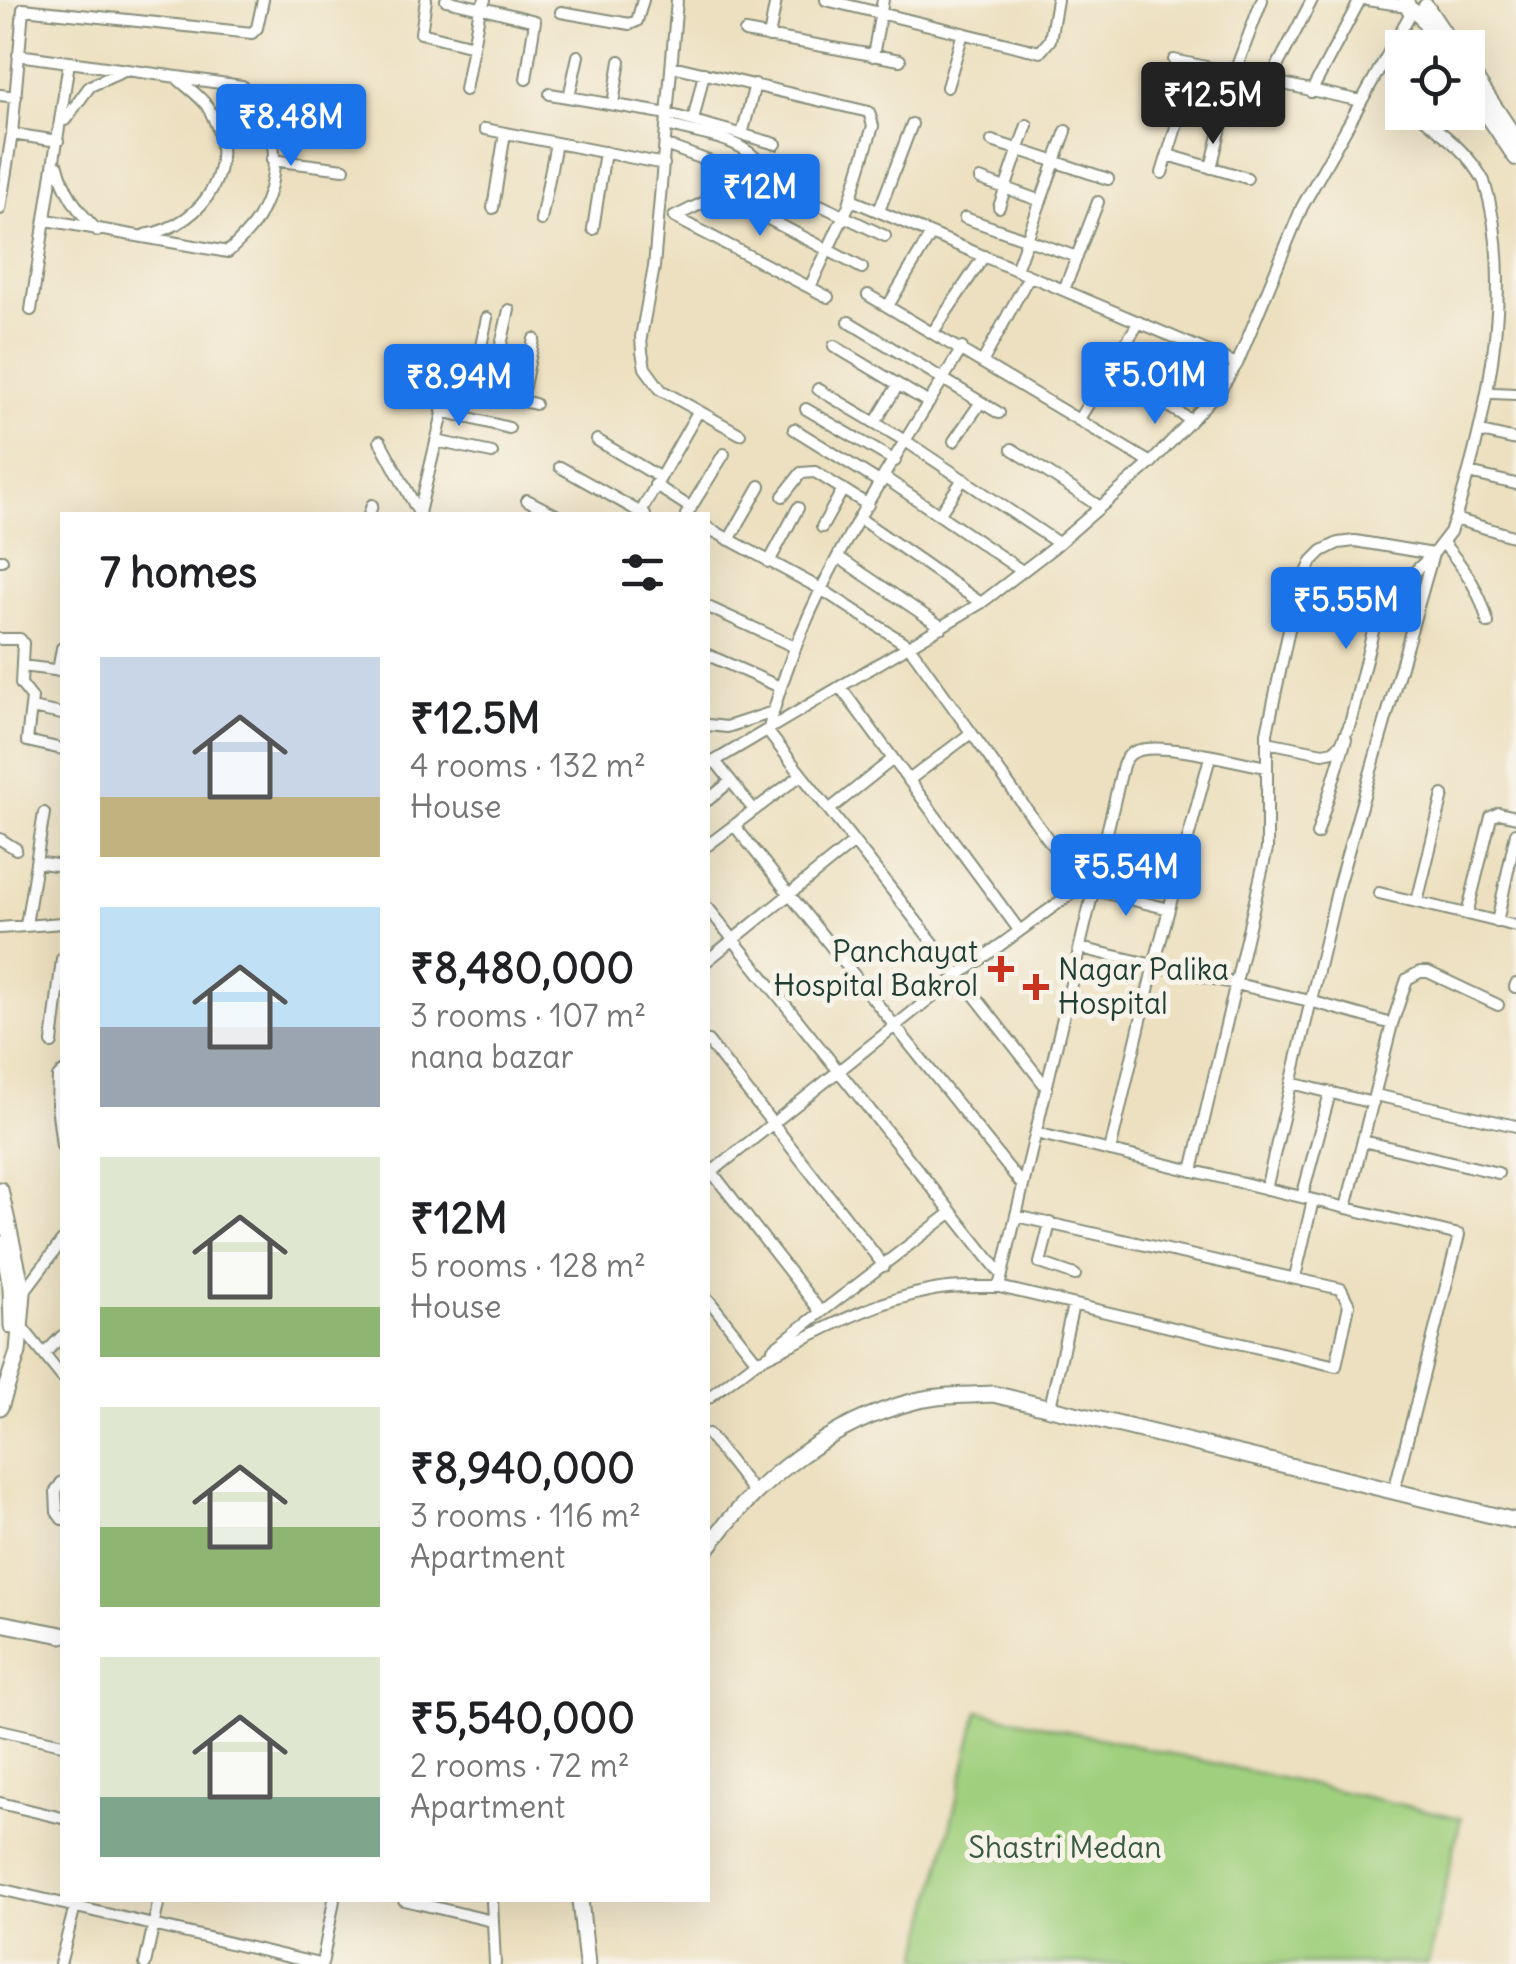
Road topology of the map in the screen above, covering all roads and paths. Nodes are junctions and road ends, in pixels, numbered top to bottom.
1 (263, 0) edge
2 (426, 0) edge
3 (446, 0) edge
4 (642, 0) edge
5 (677, 0) edge
6 (776, 0) edge
7 (826, 0) edge
8 (883, 0) edge
9 (1057, 0) edge
10 (1262, 0) edge
11 (1312, 0) edge
12 (1364, 0) edge
13 (38, 4) edge
14 (482, 5) edge
15 (1416, 6) edge
16 (562, 12) dead end
17 (881, 13) junction
18 (1431, 30) edge
19 (1438, 30) edge
20 (745, 32) dead end
21 (962, 33) junction
22 (769, 37) junction
23 (473, 46) junction
24 (18, 56) junction
25 (578, 56) dead end
26 (873, 56) junction
27 (900, 60) dead end
28 (1174, 60) dead end
29 (620, 61) dead end
30 (70, 62) junction
31 (1195, 65) junction
32 (672, 66) junction
33 (124, 71) junction
34 (704, 73) junction
35 (1234, 74) junction
36 (178, 78) junction
37 (526, 78) dead end
38 (1269, 82) junction
39 (755, 84) junction
40 (947, 87) dead end
41 (465, 90) dead end
42 (1311, 92) junction
43 (1485, 92) edge
44 (550, 94) dead end
45 (0, 95) edge
46 (16, 97) junction
47 (569, 97) junction
48 (1361, 101) junction
49 (613, 104) junction
50 (1485, 112) edge
51 (668, 119) junction
52 (693, 121) junction
53 (912, 124) dead end
54 (1027, 125) dead end
55 (484, 129) dead end
56 (1437, 130) edge
57 (1066, 131) dead end
58 (505, 133) junction
59 (12, 134) junction
60 (742, 135) junction
61 (59, 136) junction
62 (1516, 139) edge
63 (992, 141) dead end
64 (556, 143) junction
65 (776, 144) dead end
66 (665, 145) junction
67 (1018, 149) junction
68 (605, 152) junction
69 (1168, 155) junction
70 (56, 156) junction
71 (1516, 158) edge
72 (272, 160) junction
73 (1055, 162) junction
74 (664, 164) junction
75 (344, 168) dead end
76 (1211, 168) junction
77 (741, 172) junction
78 (1162, 174) dead end
79 (1247, 178) dead end
80 (980, 179) dead end
81 (1108, 179) dead end
82 (776, 186) junction
83 (1005, 188) junction
84 (722, 194) junction
85 (1041, 202) junction
86 (1098, 202) dead end
87 (998, 207) dead end
88 (494, 208) dead end
89 (0, 209) edge
90 (847, 210) junction
91 (879, 211) junction
92 (674, 217) junction
93 (965, 218) dead end
94 (47, 220) junction
95 (541, 220) dead end
96 (658, 221) junction
97 (592, 229) dead end
98 (99, 232) junction
99 (931, 234) junction
100 (136, 236) junction
101 (885, 236) dead end
102 (1027, 239) junction
103 (827, 251) junction
104 (984, 256) junction
105 (1077, 257) junction
106 (862, 268) dead end
107 (1016, 270) junction
108 (1029, 276) junction
109 (810, 287) junction
110 (1064, 290) junction
111 (868, 295) dead end
112 (828, 297) dead end
113 (888, 306) junction
114 (31, 310) dead end
115 (509, 310) dead end
116 (487, 318) dead end
117 (849, 322) dead end
118 (1138, 322) junction
119 (933, 332) junction
120 (534, 339) dead end
121 (834, 346) dead end
122 (962, 348) junction
123 (983, 361) junction
124 (1237, 364) junction
125 (1109, 370) junction
126 (944, 378) junction
127 (898, 385) junction
128 (472, 388) junction
129 (818, 390) dead end
130 (490, 392) junction
131 (1493, 392) junction
132 (1516, 394) edge
133 (521, 400) junction
134 (981, 402) junction
135 (535, 404) dead end
136 (929, 404) junction
137 (806, 409) dead end
138 (442, 411) junction
139 (698, 412) junction
140 (1000, 413) dead end
141 (1078, 419) junction
142 (1190, 419) junction
143 (874, 423) junction
144 (509, 428) dead end
145 (794, 429) dead end
146 (1481, 432) junction
147 (740, 434) dead end
148 (597, 440) dead end
149 (1516, 440) edge
150 (436, 441) junction
151 (954, 441) dead end
152 (380, 442) dead end
153 (906, 442) junction
154 (1012, 448) dead end
155 (492, 454) dead end
156 (724, 454) dead end
157 (838, 456) junction
158 (895, 461) junction
159 (1151, 463) junction
160 (560, 467) dead end
161 (1470, 473) junction
162 (824, 478) junction
163 (963, 480) junction
164 (657, 481) junction
165 (883, 481) junction
166 (1516, 484) edge
167 (760, 486) dead end
168 (843, 489) junction
169 (783, 496) dead end
170 (527, 500) dead end
171 (868, 505) junction
172 (1100, 507) junction
173 (798, 508) dead end
174 (418, 512) edge
175 (419, 512) edge
176 (550, 512) edge
177 (639, 512) edge
178 (643, 512) edge
179 (688, 512) edge
180 (939, 514) junction
181 (859, 518) junction
182 (1455, 519) junction
183 (822, 527) dead end
184 (710, 529) edge
185 (1516, 538) edge
186 (728, 540) junction
187 (1058, 543) junction
188 (1443, 543) junction
189 (1433, 554) junction
190 (838, 557) junction
191 (769, 562) junction
192 (1022, 570) junction
193 (820, 589) junction
194 (981, 603) junction
195 (710, 608) edge
196 (1488, 624) dead end
197 (942, 627) junction
198 (0, 639) edge
199 (909, 646) junction
200 (795, 647) junction
201 (710, 657) edge
202 (22, 666) junction
203 (60, 671) edge
204 (780, 687) junction
205 (841, 688) junction
206 (31, 708) junction
207 (773, 712) junction
208 (60, 714) edge
209 (710, 724) edge
210 (1350, 724) junction
211 (768, 732) junction
212 (971, 732) junction
213 (1267, 742) junction
214 (60, 749) edge
215 (1210, 757) junction
216 (893, 759) junction
217 (711, 763) edge
218 (1268, 767) junction
219 (802, 774) junction
220 (909, 780) junction
221 (731, 782) junction
222 (1443, 794) dead end
223 (710, 798) edge
224 (754, 810) junction
225 (829, 810) junction
226 (44, 814) dead end
227 (1516, 817) edge
228 (734, 825) junction
229 (1317, 834) dead end
230 (1516, 834) edge
231 (0, 839) edge
232 (854, 842) junction
233 (710, 843) edge
234 (16, 850) dead end
235 (1512, 859) edge
236 (36, 862) junction
237 (60, 866) edge
238 (1097, 875) junction
239 (1081, 886) junction
240 (1094, 890) junction
241 (792, 892) junction
242 (1379, 892) dead end
243 (1417, 902) junction
244 (1168, 909) junction
245 (710, 911) edge
246 (1466, 914) junction
247 (60, 922) edge
248 (1497, 922) junction
249 (26, 924) junction
250 (2, 925) edge
251 (1516, 926) edge
252 (1019, 930) junction
253 (733, 940) junction
254 (1080, 948) junction
255 (710, 958) edge
256 (1154, 965) junction
257 (959, 975) junction
258 (1238, 984) junction
259 (60, 996) edge
260 (1310, 1001) junction
261 (1498, 1006) dead end
262 (897, 1024) junction
263 (1392, 1024) junction
264 (52, 1043) dead end
265 (710, 1044) edge
266 (836, 1072) junction
267 (60, 1075) edge
268 (1292, 1083) junction
269 (1047, 1088) junction
270 (1330, 1092) junction
271 (1374, 1099) junction
272 (60, 1106) edge
273 (772, 1123) junction
274 (1516, 1126) edge
275 (1036, 1133) junction
276 (1363, 1141) junction
277 (1110, 1151) junction
278 (710, 1170) edge
279 (1192, 1171) junction
280 (710, 1172) edge
281 (1498, 1173) dead end
282 (1024, 1186) junction
283 (1266, 1189) junction
284 (0, 1190) edge
285 (1308, 1199) junction
286 (1346, 1208) junction
287 (950, 1212) junction
288 (1016, 1216) junction
289 (1050, 1223) junction
290 (0, 1232) edge
291 (60, 1244) edge
292 (884, 1266) junction
293 (4, 1272) edge
294 (1002, 1274) junction
295 (1074, 1274) dead end
296 (1295, 1277) junction
297 (999, 1288) junction
298 (23, 1293) junction
299 (710, 1302) edge
300 (1073, 1305) junction
301 (820, 1310) junction
302 (21, 1326) junction
303 (60, 1338) edge
304 (44, 1354) junction
305 (757, 1361) junction
306 (0, 1373) edge
307 (60, 1374) edge
308 (710, 1396) edge
309 (0, 1407) edge
310 (1050, 1407) junction
311 (710, 1437) edge
312 (60, 1485) edge
313 (1394, 1491) junction
314 (756, 1495) junction
315 (60, 1516) edge
316 (1516, 1521) edge
317 (710, 1545) edge
318 (0, 1608) edge
319 (0, 1623) edge
320 (19, 1624) junction
321 (60, 1634) edge
322 (0, 1730) edge
323 (60, 1744) edge
324 (0, 1803) edge
325 (60, 1818) edge
326 (0, 1889) edge
327 (159, 1902) edge
328 (334, 1902) edge
329 (412, 1902) edge
330 (492, 1902) edge
331 (580, 1902) edge
332 (590, 1902) edge
333 (75, 1906) junction
334 (492, 1921) junction
335 (154, 1925) junction
336 (60, 1964) edge
337 (145, 1964) edge
338 (320, 1964) edge
339 (494, 1964) edge
340 (588, 1964) edge
341 (597, 1964) edge

1 - 13 street
2 - 23 street
3 - 14 street
4 - 16 street
5 - 32 street
6 - 22 street
7 - 17 street
8 - 17 street
9 - 21 street
10 - 35 street
11 - 38 street
12 - 15 street
12 - 42 street
13 - 24 street
14 - 23 street
14 - 37 street
15 - 18 main road
15 - 19 main road
15 - 48 street
17 - 21 street
17 - 26 street
20 - 22 street
21 - 40 street
22 - 26 street
23 - 41 street
24 - 30 street
24 - 46 street
25 - 47 street
26 - 27 street
28 - 31 street
29 - 49 street
30 - 33 street
30 - 61 street
31 - 35 street
31 - 69 street
32 - 34 street
32 - 51 street
33 - 36 street
33 - 61 street
34 - 39 street
34 - 52 street
35 - 38 street
35 - 76 street
36 - 72 street
36 - 100 street
38 - 42 street
39 - 60 street
39 - 90 street
42 - 48 street
43 - 62 main road
44 - 47 street
45 - 46 street
46 - 59 street
47 - 49 street
48 - 124 street
49 - 51 street
50 - 71 main road
51 - 52 street
51 - 66 street
51 - 82 street
52 - 60 street
53 - 91 street
54 - 67 street
55 - 58 street
56 - 131 street
57 - 73 street
58 - 64 street
58 - 88 street
59 - 61 street
59 - 89 street
60 - 65 street
61 - 70 street
63 - 67 street
64 - 68 street
64 - 95 street
66 - 74 street
66 - 77 street
67 - 73 street
67 - 83 street
68 - 74 street
68 - 97 street
69 - 76 street
69 - 78 street
70 - 94 street
70 - 98 street
72 - 75 street
72 - 100 street
73 - 81 street
73 - 85 street
74 - 96 street
76 - 79 street
77 - 82 street
77 - 84 street
80 - 83 street
82 - 90 street
83 - 85 street
83 - 87 street
84 - 92 street
84 - 103 street
85 - 102 street
86 - 105 street
90 - 91 street
90 - 101 street
90 - 103 street
91 - 99 street
92 - 96 street
92 - 109 street
93 - 102 street
94 - 98 street
94 - 114 street
96 - 139 street
98 - 100 street
99 - 104 street
99 - 113 street
102 - 105 street
102 - 107 street
103 - 106 street
103 - 109 street
104 - 107 street
104 - 119 street
105 - 110 street
107 - 108 street
108 - 110 street
108 - 123 street
109 - 112 street
110 - 118 street
111 - 113 street
113 - 119 street
115 - 130 street
116 - 128 street
117 - 126 street
118 - 124 street
118 - 125 street
119 - 122 street
120 - 133 street
121 - 127 street
122 - 123 street
122 - 126 street
123 - 141 street
124 - 142 street
125 - 141 street
125 - 142 street
126 - 134 street
126 - 136 street
127 - 136 street
127 - 143 street
128 - 130 street
128 - 138 street
129 - 143 street
130 - 133 street
131 - 132 street
131 - 146 street
133 - 135 street
134 - 140 street
134 - 151 street
136 - 153 street
137 - 158 street
138 - 144 street
138 - 150 street
139 - 147 street
139 - 164 street
141 - 159 street
142 - 159 street
143 - 153 street
145 - 157 street
146 - 149 street
146 - 161 street
148 - 164 street
150 - 155 street
150 - 175 street
152 - 174 street
153 - 158 street
153 - 163 street
154 - 172 street
156 - 179 street
157 - 162 street
157 - 165 street
158 - 165 street
159 - 172 street
160 - 177 street
161 - 166 street
161 - 182 street
162 - 168 street
162 - 169 street
163 - 180 street
163 - 187 street
164 - 178 street
164 - 179 street
165 - 171 street
165 - 180 street
167 - 186 street
168 - 171 street
168 - 183 street
170 - 176 street
171 - 181 street
172 - 187 street
173 - 191 street
180 - 192 street
181 - 190 street
181 - 194 street
182 - 185 street
182 - 188 street
184 - 186 street
186 - 191 street
187 - 192 street
188 - 189 street
188 - 196 street
189 - 210 street
189 - 213 street
189 - 260 street
190 - 193 street
190 - 197 street
191 - 193 street
192 - 194 street
193 - 199 street
193 - 200 street
194 - 197 street
195 - 200 street
197 - 199 street
198 - 202 street
199 - 205 street
199 - 212 street
200 - 204 street
201 - 204 street
202 - 203 street
202 - 206 street
204 - 207 street
205 - 211 street
205 - 216 street
206 - 208 street
206 - 214 street
207 - 209 street
207 - 211 street
210 - 213 street
210 - 229 street
211 - 217 street
211 - 219 street
212 - 220 street
212 - 239 street
213 - 218 street
215 - 218 street
215 - 238 street
215 - 244 street
216 - 220 street
216 - 225 street
217 - 221 street
218 - 258 street
219 - 224 street
219 - 225 street
220 - 252 street
221 - 223 street
221 - 224 street
222 - 243 street
224 - 228 street
225 - 232 street
226 - 236 street
227 - 246 street
228 - 233 street
228 - 241 street
230 - 235 street
231 - 234 street
232 - 241 street
232 - 257 street
235 - 248 street
236 - 237 street
236 - 249 street
238 - 239 street
238 - 240 street
239 - 252 street
240 - 244 street
240 - 254 street
241 - 253 street
241 - 262 street
242 - 243 street
243 - 246 street
244 - 256 street
245 - 253 street
246 - 248 street
247 - 249 street
248 - 251 street
249 - 250 street
252 - 257 street
253 - 255 street
253 - 266 street
254 - 256 street
254 - 269 street
256 - 258 street
256 - 277 street
257 - 262 street
257 - 269 street
258 - 260 street
258 - 279 street
259 - 264 street
260 - 263 street
260 - 268 street
261 - 263 street
262 - 266 street
262 - 282 street
263 - 271 street
265 - 273 street
266 - 273 street
266 - 287 street
267 - 272 street
268 - 270 street
268 - 283 street
269 - 275 street
270 - 271 street
270 - 285 street
271 - 274 street
271 - 276 street
273 - 278 street
273 - 292 street
275 - 277 street
275 - 282 street
276 - 281 street
276 - 286 street
277 - 279 street
279 - 283 street
280 - 301 street
282 - 288 street
283 - 285 street
284 - 298 main road
285 - 286 street
285 - 296 street
286 - 313 street
287 - 292 street
287 - 294 street
288 - 289 street
288 - 294 street
289 - 295 street
289 - 296 street
290 - 293 main road
291 - 298 street
292 - 301 street
293 - 306 main road
294 - 297 street
296 - 300 street
297 - 300 street
297 - 305 street
298 - 302 main road
299 - 305 street
300 - 310 street
301 - 305 street
302 - 304 street
302 - 309 main road
303 - 304 street
304 - 307 street
305 - 308 street
310 - 313 main road
310 - 314 main road
311 - 314 street
312 - 315 street
313 - 316 main road
314 - 317 main road
318 - 320 main road
319 - 320 main road
320 - 321 main road
322 - 323 street
324 - 325 street
326 - 333 street
327 - 335 street
328 - 338 street
329 - 334 street
330 - 334 street
331 - 340 main road
332 - 341 main road
333 - 335 street
333 - 336 street
334 - 339 street
335 - 337 street
335 - 338 street

